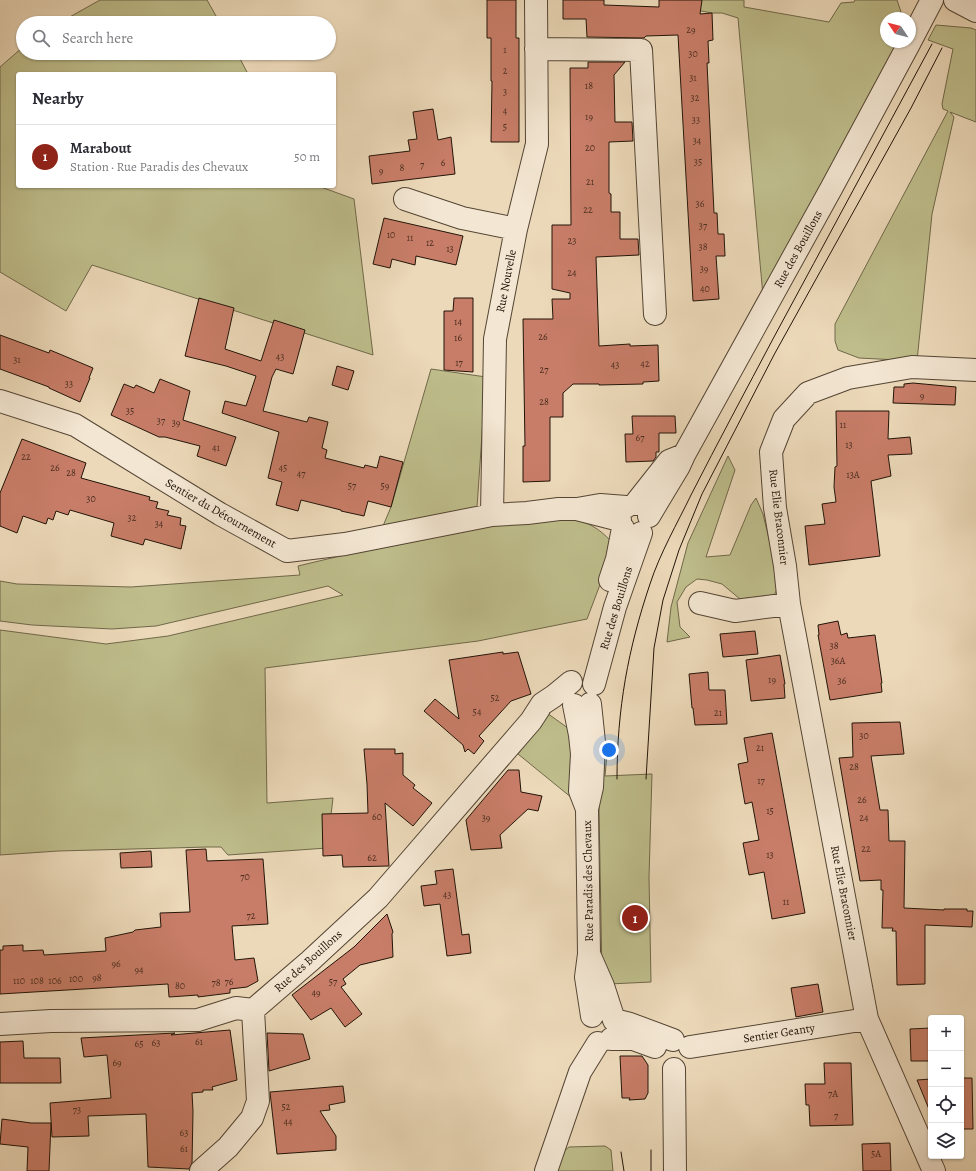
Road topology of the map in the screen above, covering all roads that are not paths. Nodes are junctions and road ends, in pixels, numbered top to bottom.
1 (536, 0) edge
2 (932, 0) edge
3 (955, 0) edge
4 (976, 11) edge
5 (916, 31) edge
6 (907, 48) edge
7 (536, 49) junction
8 (405, 199) dead end
9 (516, 229) junction
10 (655, 314) dead end
11 (976, 370) edge
12 (0, 401) edge
13 (492, 515) junction
14 (632, 518) junction
15 (700, 603) dead end
16 (789, 604) junction
17 (580, 692) junction
18 (589, 954) junction
19 (253, 1010) junction
20 (867, 1019) junction
21 (0, 1024) edge
22 (608, 1034) junction
23 (675, 1046) junction
24 (201, 1171) edge
25 (546, 1171) edge
26 (675, 1171) edge
27 (934, 1171) edge

1 - 7 street, Rue Nouvelle
2 - 5 street, Rue des Bouillons
3 - 4 street
6 - 14 street, Rue des Bouillons
7 - 9 street, Rue Nouvelle
7 - 10 street
8 - 9 street
9 - 13 street, Rue Nouvelle
11 - 16 street, Rue Elie Braconnier
12 - 13 street, Sentier du Détournement
13 - 14 street, Sentier du Détournement
14 - 17 street, Rue des Bouillons
15 - 16 street
16 - 20 street, Rue Elie Braconnier
17 - 18 street, Rue Paradis des Chevaux
17 - 19 street, Rue des Bouillons
18 - 22 street, Rue Paradis des Chevaux
18 - 22 street, Rue Paradis des Chevaux
19 - 21 street
19 - 24 street
20 - 23 street, Sentier Geanty
20 - 27 street, Rue Elie Braconnier
22 - 23 street, Sentier Geanty
22 - 25 street
23 - 26 street

